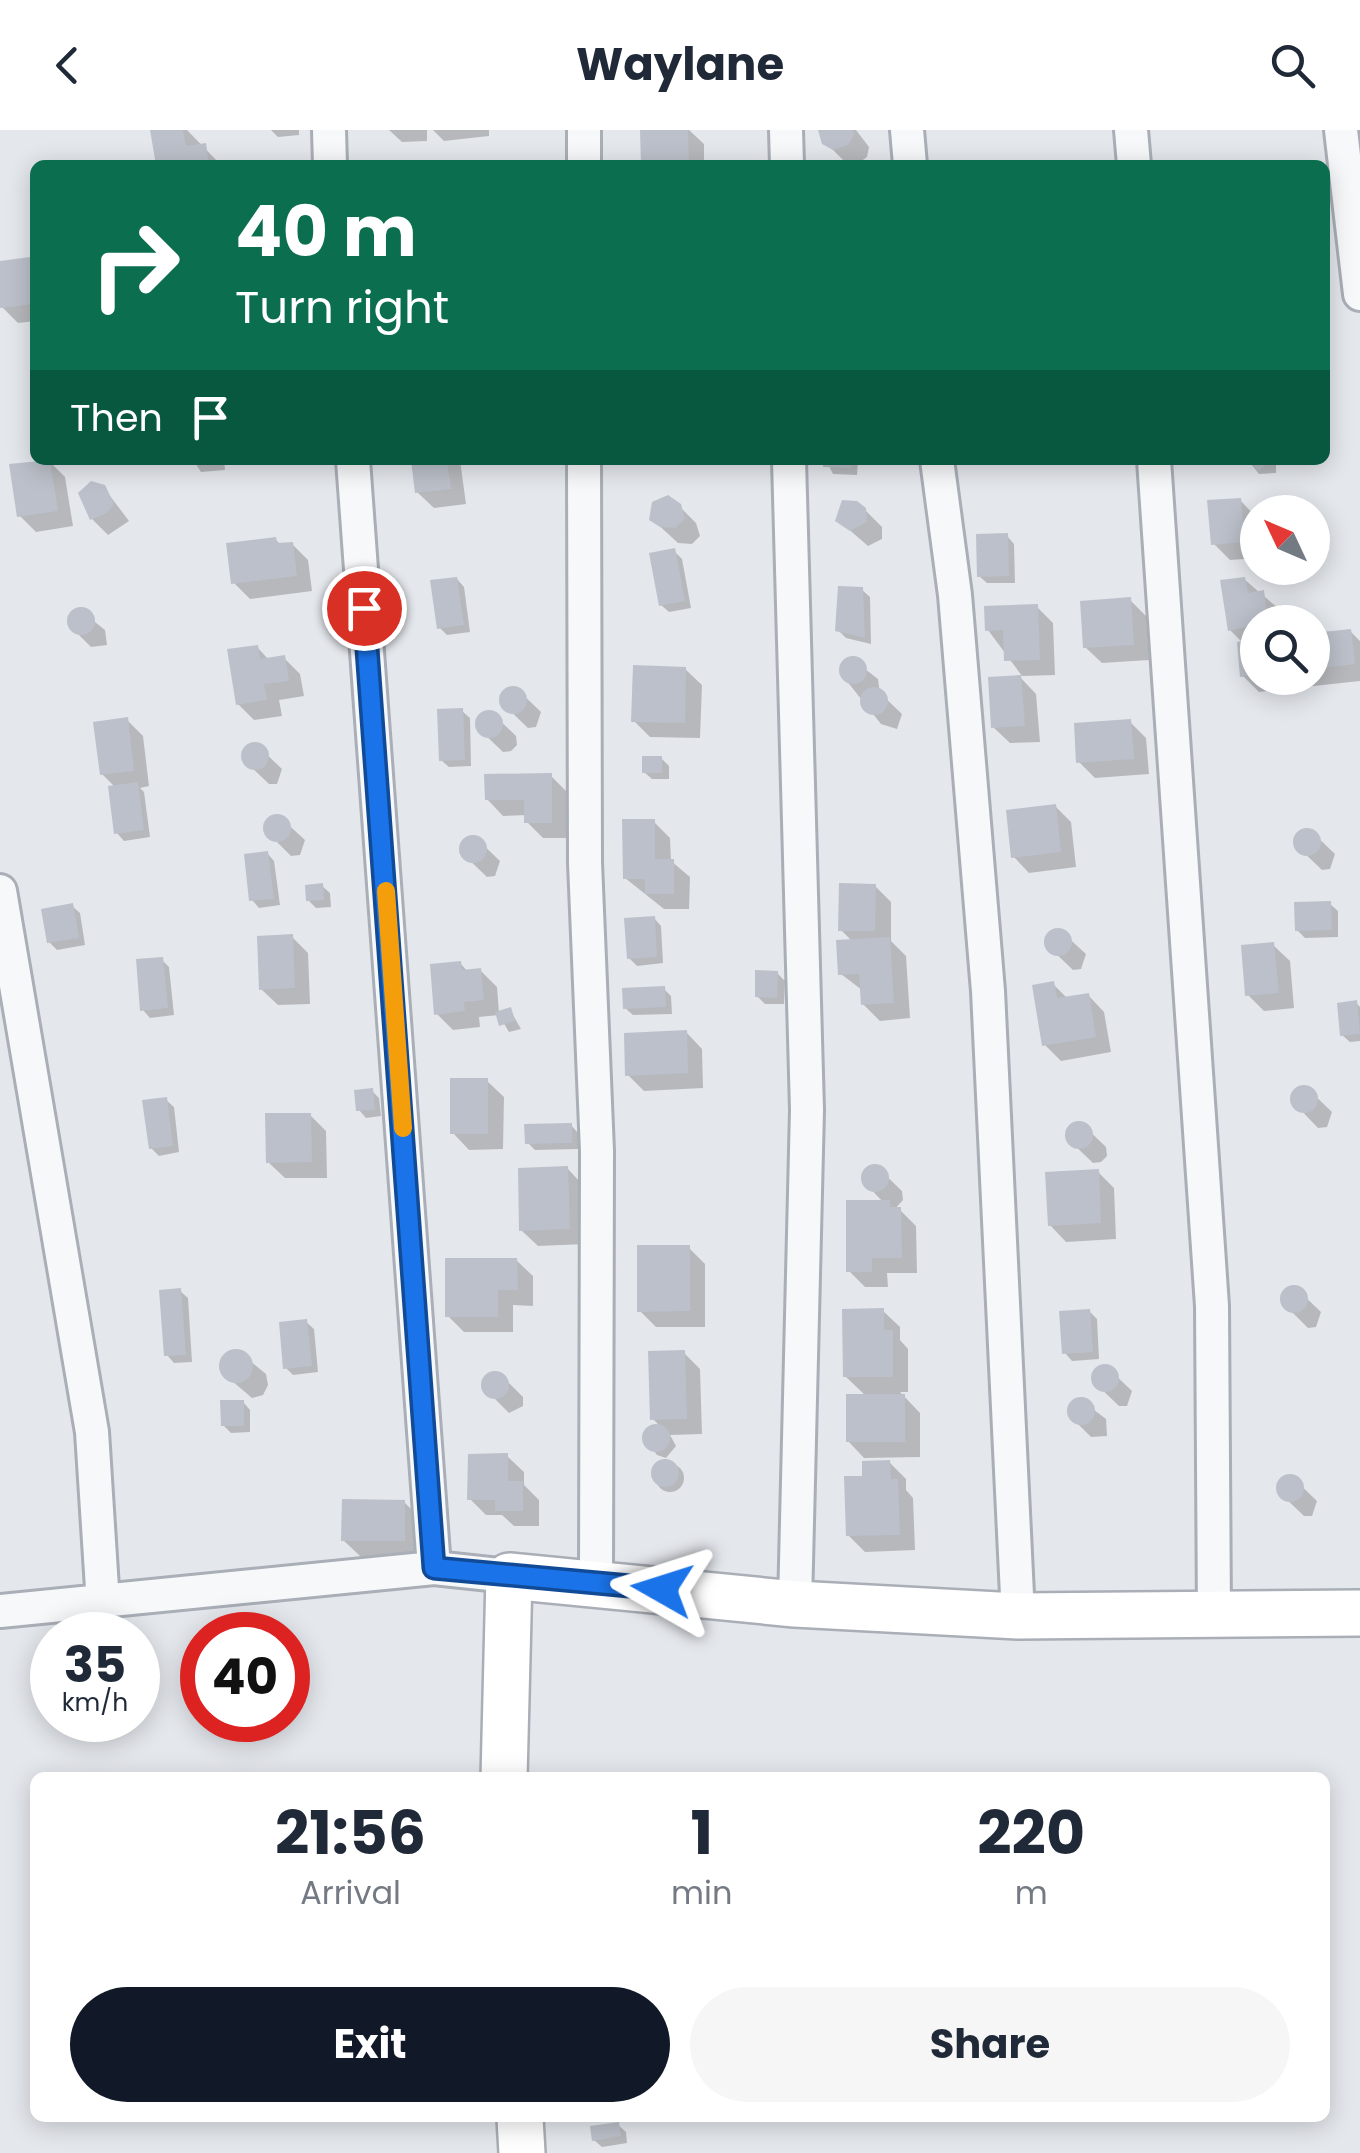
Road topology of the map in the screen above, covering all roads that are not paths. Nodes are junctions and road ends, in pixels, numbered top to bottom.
1 (329, 130) edge
2 (584, 130) edge
3 (786, 130) edge
4 (907, 130) edge
5 (1131, 130) edge
6 (1341, 130) edge
7 (330, 160) edge
8 (584, 160) edge
9 (786, 160) edge
10 (910, 160) edge
11 (1134, 160) edge
12 (1360, 294) edge
13 (353, 465) edge
14 (584, 465) edge
15 (789, 465) edge
16 (938, 465) edge
17 (1154, 465) edge
18 (0, 891) edge
19 (434, 1568) junction
20 (509, 1576) junction
21 (596, 1581) junction
22 (103, 1604) junction
23 (795, 1604) junction
24 (0, 1611) edge
25 (1360, 1613) edge
26 (1018, 1616) junction
27 (1214, 1617) junction
28 (504, 1772) edge
29 (520, 2122) edge
30 (522, 2153) edge

1 - 7 street
2 - 8 street
3 - 9 street
4 - 10 street
5 - 11 street
6 - 12 street
13 - 19 street
14 - 21 street
15 - 23 street
16 - 26 street
17 - 27 street
18 - 22 street
19 - 20 street
19 - 22 street
20 - 21 street
20 - 28 street
21 - 23 street
22 - 24 street
23 - 26 street
25 - 27 street
26 - 27 street
29 - 30 street

